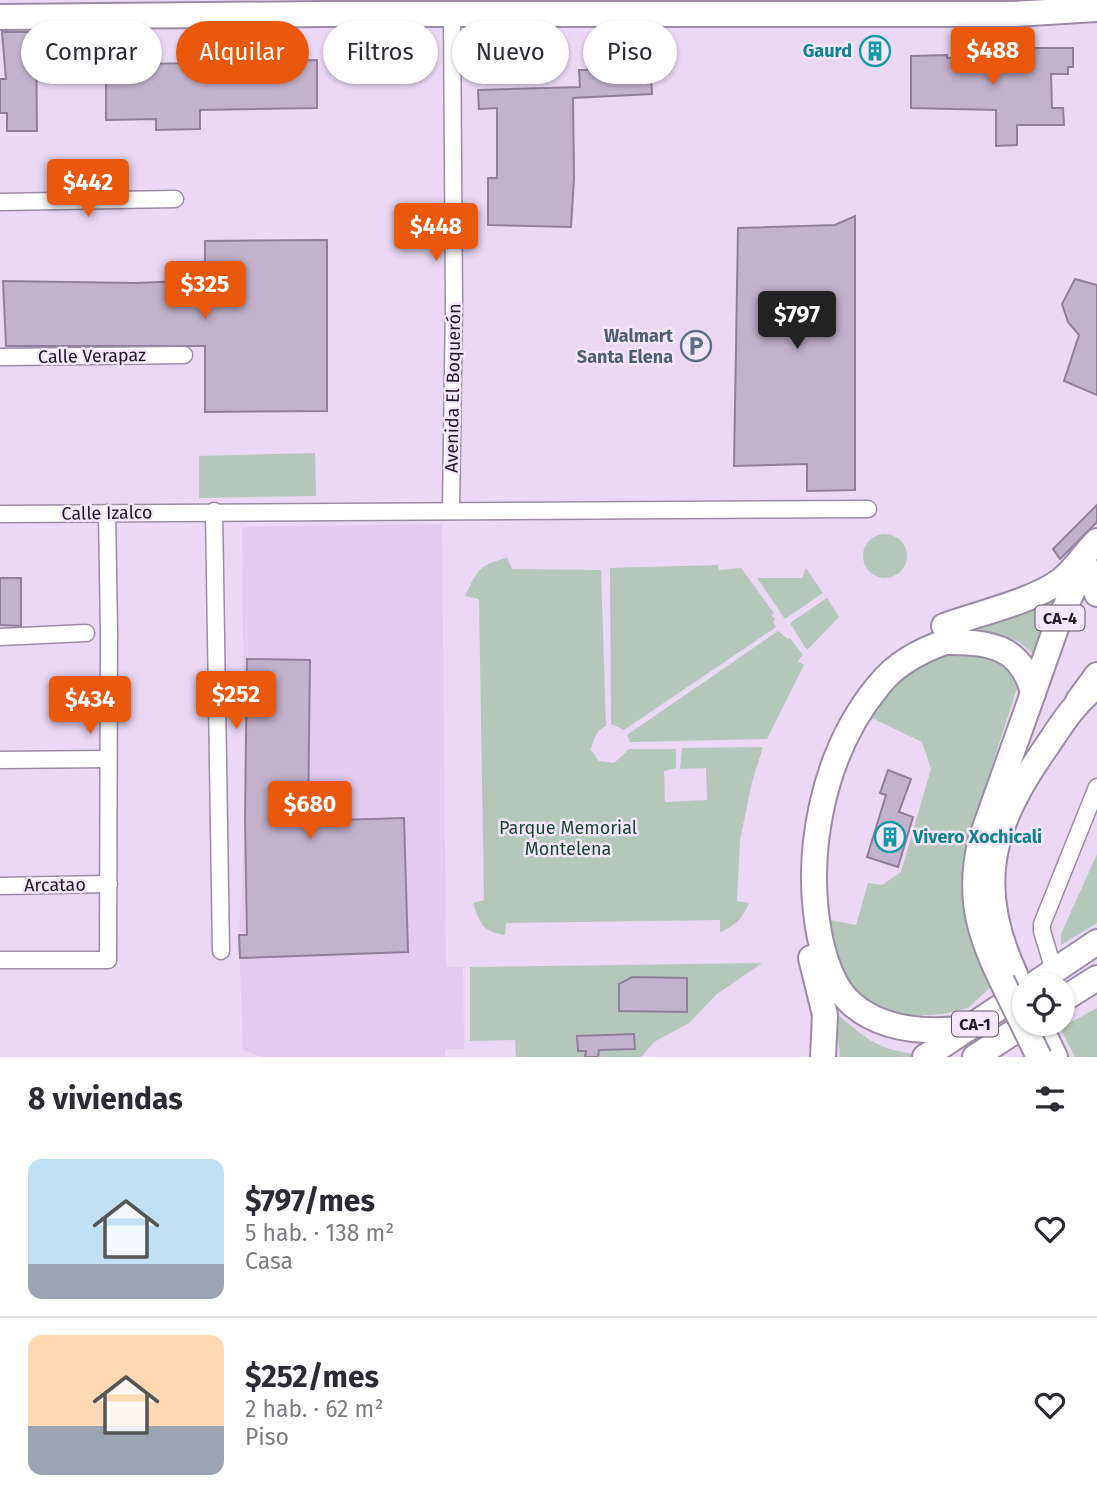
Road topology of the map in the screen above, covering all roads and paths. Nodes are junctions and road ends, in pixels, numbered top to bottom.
1 (1097, 9) edge
2 (452, 15) junction
3 (0, 17) edge
4 (175, 199) dead end
5 (0, 202) edge
6 (184, 355) dead end
7 (0, 357) edge
8 (868, 509) dead end
9 (451, 510) junction
10 (214, 511) junction
11 (107, 513) junction
12 (0, 514) edge
13 (1097, 541) edge
14 (1097, 547) edge
15 (1097, 574) edge
16 (1097, 593) edge
17 (86, 633) dead end
18 (0, 637) edge
19 (932, 639) junction
20 (1097, 675) edge
21 (1097, 685) edge
22 (1033, 693) junction
23 (1078, 701) junction
24 (108, 759) junction
25 (0, 760) edge
26 (1097, 787) edge
27 (109, 884) junction
28 (0, 886) edge
29 (1097, 942) edge
30 (221, 951) dead end
31 (0, 960) edge
32 (1055, 971) junction
33 (1015, 973) edge
34 (1050, 973) edge
35 (1012, 977) edge
36 (1095, 980) edge
37 (1012, 992) edge
38 (1075, 992) edge
39 (831, 993) junction
40 (969, 1028) junction
41 (1012, 1033) edge
42 (1041, 1036) edge
43 (1043, 1036) edge
44 (1049, 1056) edge
45 (824, 1057) edge
46 (925, 1057) edge
47 (975, 1057) edge

1 - 2 main road
2 - 3 main road
2 - 9 street, Avenida El Boquerón
4 - 5 street
6 - 7 street, Calle Verapaz
8 - 9 street, Calle Izalco
9 - 10 street, Calle Izalco
10 - 11 street, Calle Izalco
10 - 30 street
11 - 12 street, Calle Izalco
11 - 24 street
13 - 19 main road
14 - 22 main road, CA-4
15 - 16 main road
17 - 18 street
19 - 22 main road
19 - 39 main road
20 - 23 main road
21 - 23 main road
22 - 35 main road, CA-4
23 - 33 main road
24 - 25 street
24 - 27 street
26 - 32 street
27 - 28 street, Arcatao
27 - 31 street
29 - 32 main road, CA-1
32 - 34 main road, CA-1
36 - 38 main road
37 - 40 main road, CA-1
39 - 40 main road
39 - 45 main road
40 - 46 main road, CA-1
41 - 47 main road, CA-1
42 - 44 main road, bridge
43 - 44 main road

